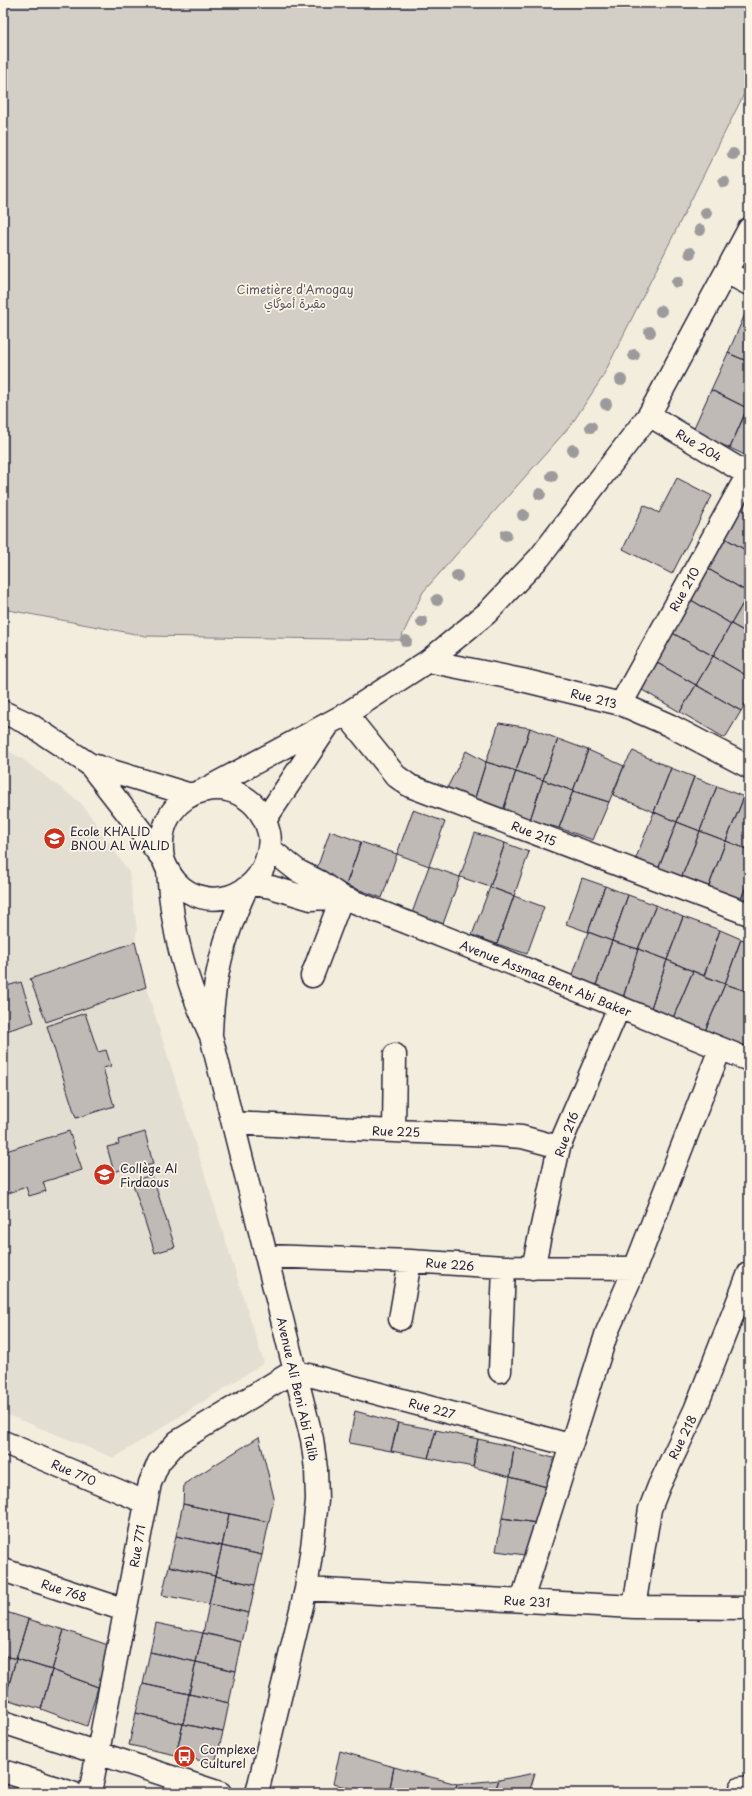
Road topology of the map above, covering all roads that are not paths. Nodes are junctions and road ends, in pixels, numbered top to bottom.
1 (749, 229) edge
2 (726, 272) junction
3 (749, 284) edge
4 (649, 415) junction
5 (748, 475) edge
6 (428, 661) junction
7 (621, 704) junction
8 (3, 712) edge
9 (338, 719) junction
10 (89, 764) junction
11 (749, 767) edge
12 (197, 792) junction
13 (265, 820) junction
14 (270, 849) junction
15 (165, 865) junction
16 (249, 887) junction
17 (342, 897) junction
18 (749, 914) edge
19 (312, 976) dead end
20 (619, 1007) junction
21 (211, 1036) junction
22 (720, 1049) junction
23 (395, 1055) dead end
24 (749, 1060) edge
25 (232, 1123) junction
26 (394, 1131) junction
27 (559, 1147) junction
28 (266, 1256) junction
29 (410, 1261) junction
30 (504, 1267) junction
31 (533, 1268) junction
32 (635, 1268) junction
33 (749, 1273) edge
34 (400, 1319) dead end
35 (294, 1371) junction
36 (500, 1371) dead end
37 (3, 1442) edge
38 (570, 1444) junction
39 (146, 1502) junction
40 (3, 1570) edge
41 (306, 1589) junction
42 (522, 1600) junction
43 (634, 1607) junction
44 (749, 1608) edge
45 (126, 1610) junction
46 (3, 1722) edge
47 (99, 1752) junction
48 (3, 1771) edge
49 (72, 1793) edge
50 (90, 1793) edge
51 (220, 1793) edge
52 (257, 1793) edge

1 - 2 street
2 - 3 street
2 - 4 street
4 - 5 street, Rue 204
4 - 6 street
5 - 7 street, Rue 210
6 - 7 street, Rue 213
6 - 9 street
7 - 11 street, Rue 213
8 - 10 street
9 - 12 street
9 - 13 street
9 - 18 street, Rue 215
10 - 12 street
10 - 15 street
12 - 13 street
12 - 15 street
13 - 14 street
14 - 16 street
14 - 17 street, Avenue Assmaa Bent Abi Baker
15 - 16 street
15 - 21 street, Avenue Ali Beni Abi Talib
16 - 17 street, Avenue Assmaa Bent Abi Baker
16 - 21 street, Avenue Ali Beni Abi Talib
17 - 19 street
17 - 20 street, Avenue Assmaa Bent Abi Baker
20 - 22 street, Avenue Assmaa Bent Abi Baker
20 - 27 street, Rue 216
21 - 25 street, Avenue Ali Beni Abi Talib
22 - 24 street, Avenue Assmaa Bent Abi Baker
22 - 32 street
23 - 26 street
25 - 26 street, Rue 225
25 - 28 street, Avenue Ali Beni Abi Talib
26 - 27 street, Rue 225
27 - 31 street, Rue 216
28 - 29 street, Rue 226
28 - 35 street, Avenue Ali Beni Abi Talib
29 - 30 street, Rue 226
29 - 34 street
30 - 31 street, Rue 226
30 - 36 street
31 - 32 street, Rue 226
32 - 38 street
33 - 43 street, Rue 218
35 - 38 street, Rue 227
35 - 39 street, Rue 771
35 - 41 street, Avenue Ali Beni Abi Talib
37 - 39 street, Rue 770
38 - 42 street
39 - 45 street, Rue 771
40 - 45 street, Rue 768
41 - 42 street, Rue 231
41 - 52 street, Avenue Ali Beni Abi Talib
42 - 43 street, Rue 231
43 - 44 street, Rue 231
45 - 47 street, Rue 771
46 - 47 street
47 - 50 street, Rue 771
47 - 51 street
48 - 49 street

